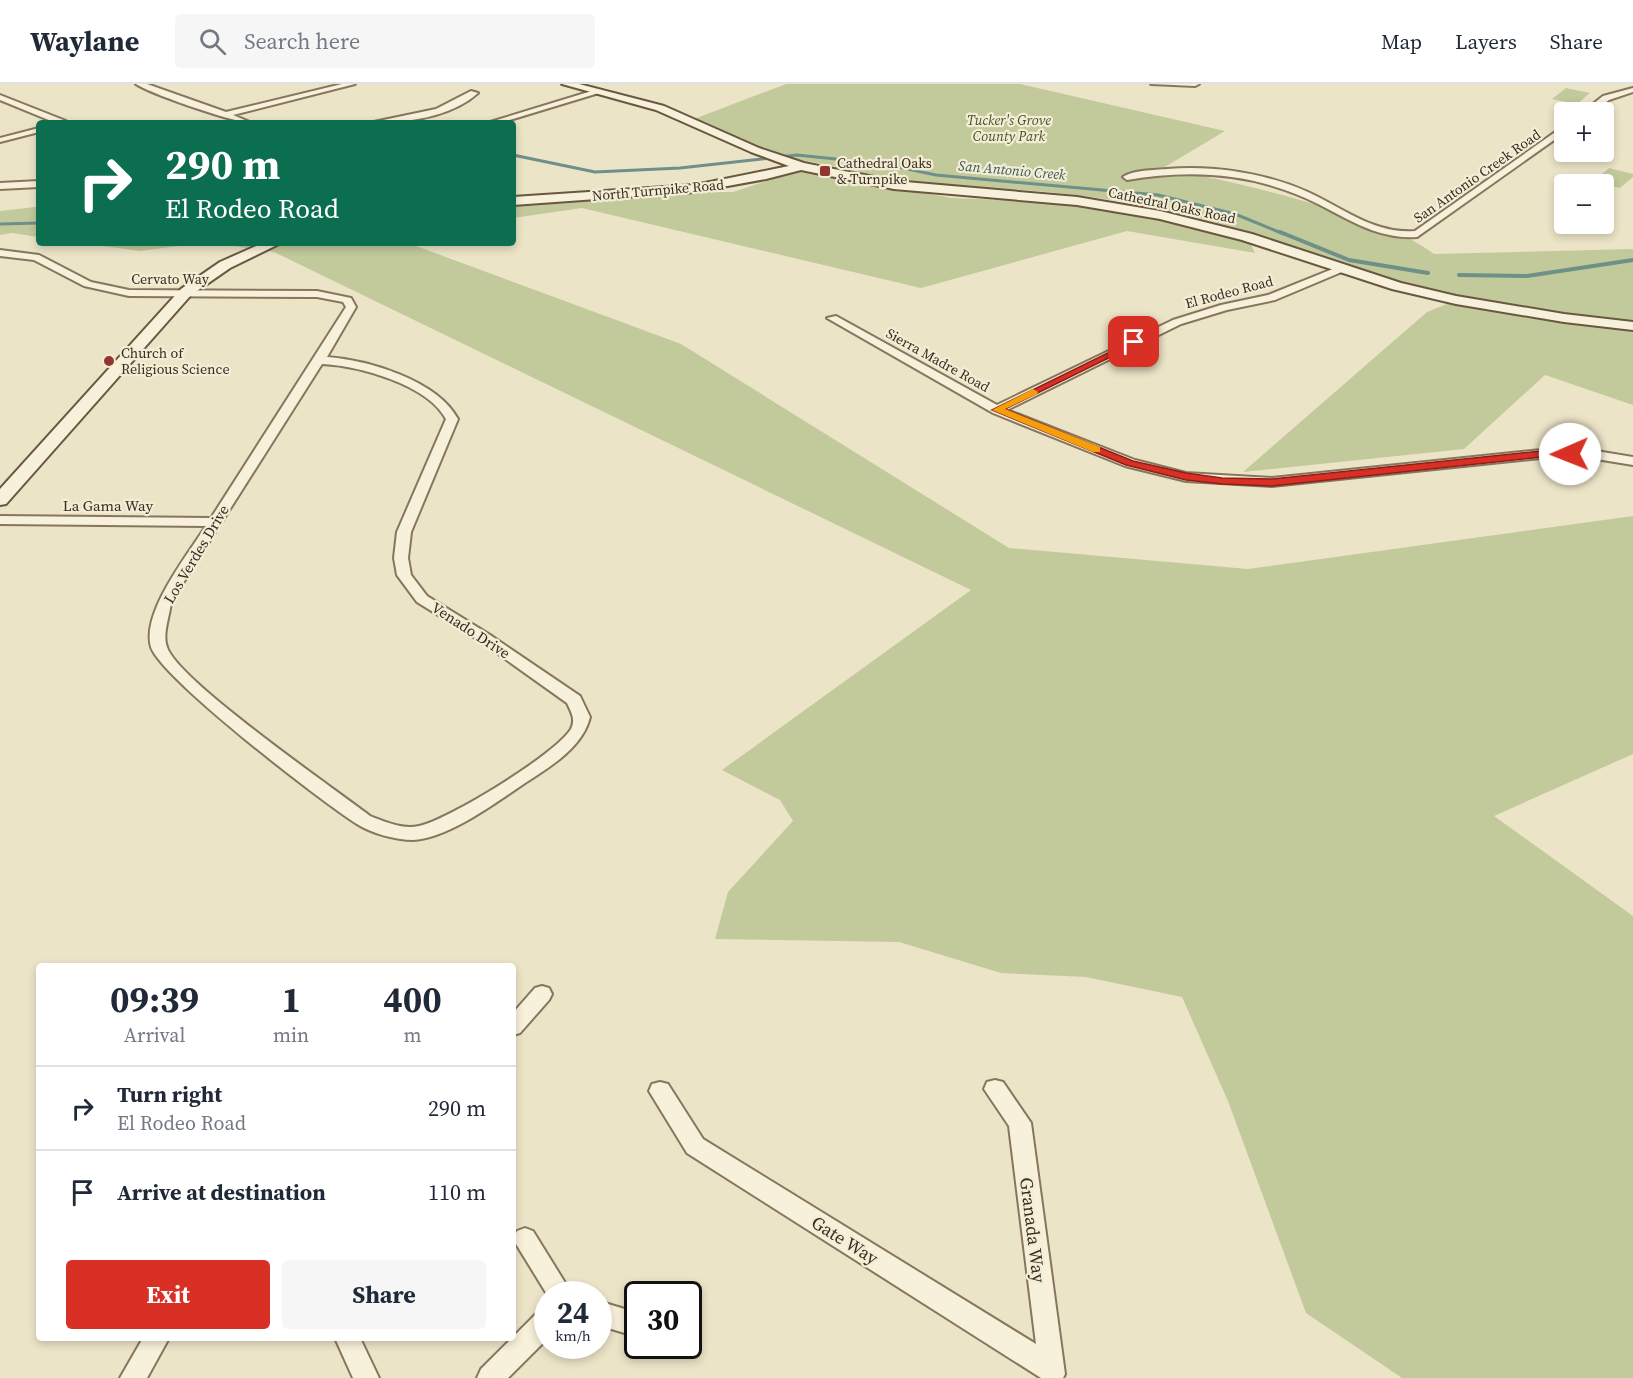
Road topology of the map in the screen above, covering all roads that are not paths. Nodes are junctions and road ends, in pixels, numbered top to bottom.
1 (140, 84) edge
2 (351, 84) edge
3 (567, 84) edge
4 (1155, 84) edge
5 (1195, 84) edge
6 (175, 86) dead end
7 (158, 90) junction
8 (1633, 90) edge
9 (598, 92) junction
10 (474, 93) dead end
11 (0, 97) edge
12 (4, 102) edge
13 (1601, 102) edge
14 (224, 115) junction
15 (55, 120) edge
16 (239, 120) edge
17 (388, 120) edge
18 (501, 120) edge
19 (36, 131) edge
20 (1554, 137) edge
21 (0, 140) edge
22 (801, 166) junction
23 (1127, 177) dead end
24 (36, 184) edge
25 (0, 186) edge
26 (516, 201) edge
27 (267, 246) edge
28 (0, 253) edge
29 (1340, 269) junction
30 (186, 292) junction
31 (347, 300) joint
32 (832, 318) dead end
33 (1633, 326) edge
34 (320, 360) junction
35 (997, 410) junction
36 (1633, 461) edge
37 (0, 500) edge
38 (0, 520) edge
39 (215, 522) junction
40 (364, 820) joint
41 (542, 994) dead end
42 (516, 1024) edge
43 (995, 1089) dead end
44 (660, 1091) dead end
45 (525, 1239) dead end
46 (552, 1281) edge
47 (534, 1334) edge
48 (155, 1341) edge
49 (348, 1341) edge
50 (1052, 1373) edge
51 (133, 1378) edge
52 (366, 1378) edge
53 (490, 1378) edge

1 - 7 street
2 - 14 street
3 - 9 main road, Cathedral Oaks Road
4 - 5 street
6 - 7 street
7 - 14 street
8 - 13 street
9 - 18 street
9 - 22 main road, Cathedral Oaks Road
10 - 17 street
11 - 12 street
12 - 15 street
14 - 16 street
19 - 21 street
20 - 23 street, San Antonio Creek Road
22 - 26 main road, North Turnpike Road
22 - 29 main road, Cathedral Oaks Road
24 - 25 street
27 - 30 main road
28 - 30 street, Cervato Way
29 - 33 main road, Cathedral Oaks Road
29 - 35 street, El Rodeo Road
30 - 31 street, Cervato Way
30 - 37 main road
31 - 34 street, Los Verdes Drive
32 - 35 street, Sierra Madre Road
34 - 39 street, Los Verdes Drive
34 - 40 street, Venado Drive
35 - 36 street, Sierra Madre Road
38 - 39 street, La Gama Way
39 - 40 street, Los Verdes Drive
41 - 42 street
43 - 50 street, Granada Way
44 - 50 street, Gate Way
45 - 46 street
47 - 53 street
48 - 51 street
49 - 52 street

